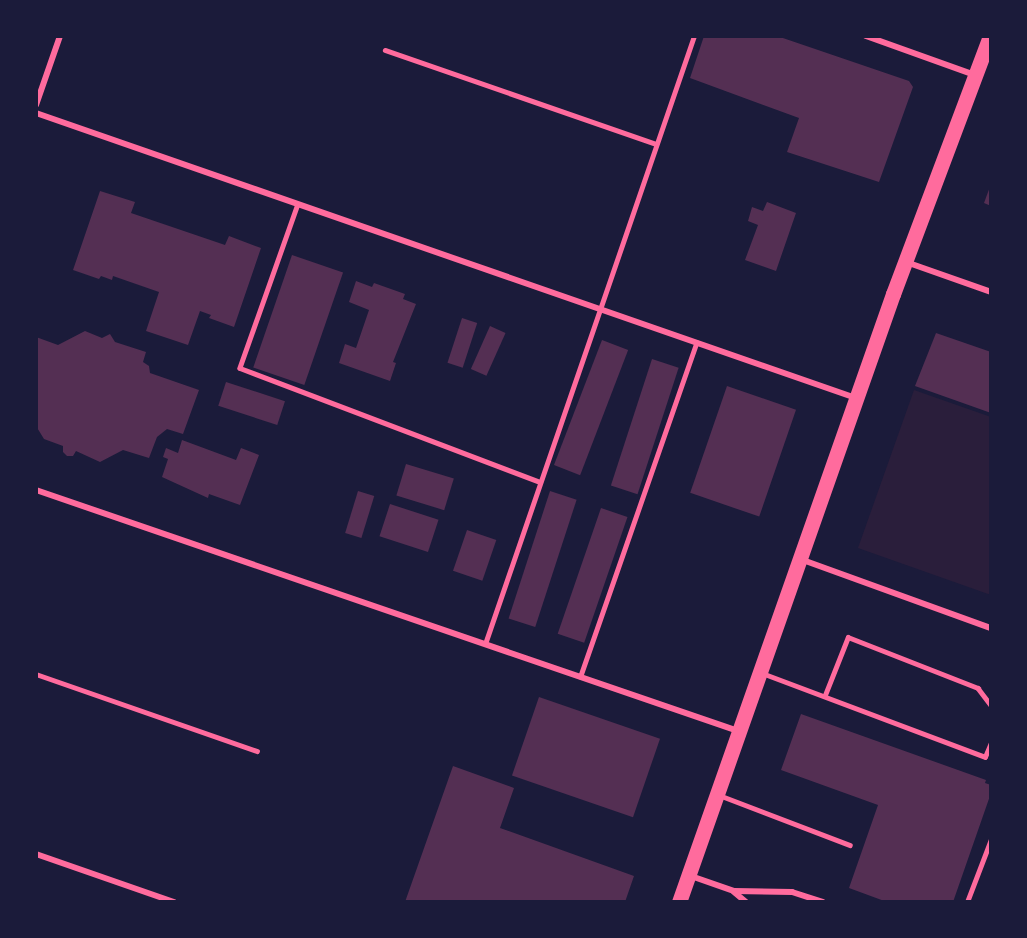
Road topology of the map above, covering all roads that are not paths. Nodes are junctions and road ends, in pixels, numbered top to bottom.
1 (60, 36) edge
2 (694, 36) edge
3 (866, 36) edge
4 (990, 36) edge
5 (385, 50) dead end
6 (976, 75) junction
7 (36, 105) edge
8 (36, 113) edge
9 (656, 144) junction
10 (298, 204) junction
11 (905, 262) junction
12 (991, 292) edge
13 (600, 309) junction
14 (696, 343) junction
15 (856, 398) junction
16 (540, 482) junction
17 (36, 490) edge
18 (799, 559) junction
19 (991, 628) edge
20 (485, 644) junction
21 (759, 672) junction
22 (36, 674) edge
23 (580, 677) junction
24 (825, 695) junction
25 (991, 705) edge
26 (739, 732) junction
27 (991, 743) edge
28 (257, 751) dead end
29 (716, 794) junction
30 (991, 839) edge
31 (850, 845) dead end
32 (36, 854) edge
33 (688, 875) junction
34 (734, 891) junction
35 (174, 902) edge
36 (679, 902) edge
37 (746, 902) edge
38 (822, 902) edge
39 (967, 902) edge

1 - 7 street
2 - 9 lane
3 - 6 street
4 - 6 main road
5 - 9 lane
6 - 11 main road
8 - 10 street
9 - 13 lane
10 - 13 street
10 - 16 lane
11 - 12 street
11 - 15 main road
13 - 14 street
13 - 16 lane
14 - 15 street
14 - 23 lane
15 - 18 main road
16 - 20 lane
17 - 20 street
18 - 19 street
18 - 21 main road
20 - 23 street
21 - 24 lane
21 - 26 main road
22 - 28 lane
23 - 26 street
24 - 25 lane
24 - 27 lane
26 - 29 main road
29 - 31 lane
29 - 33 main road
30 - 39 lane
32 - 35 street
33 - 34 street
33 - 36 main road
34 - 37 street
34 - 38 street

